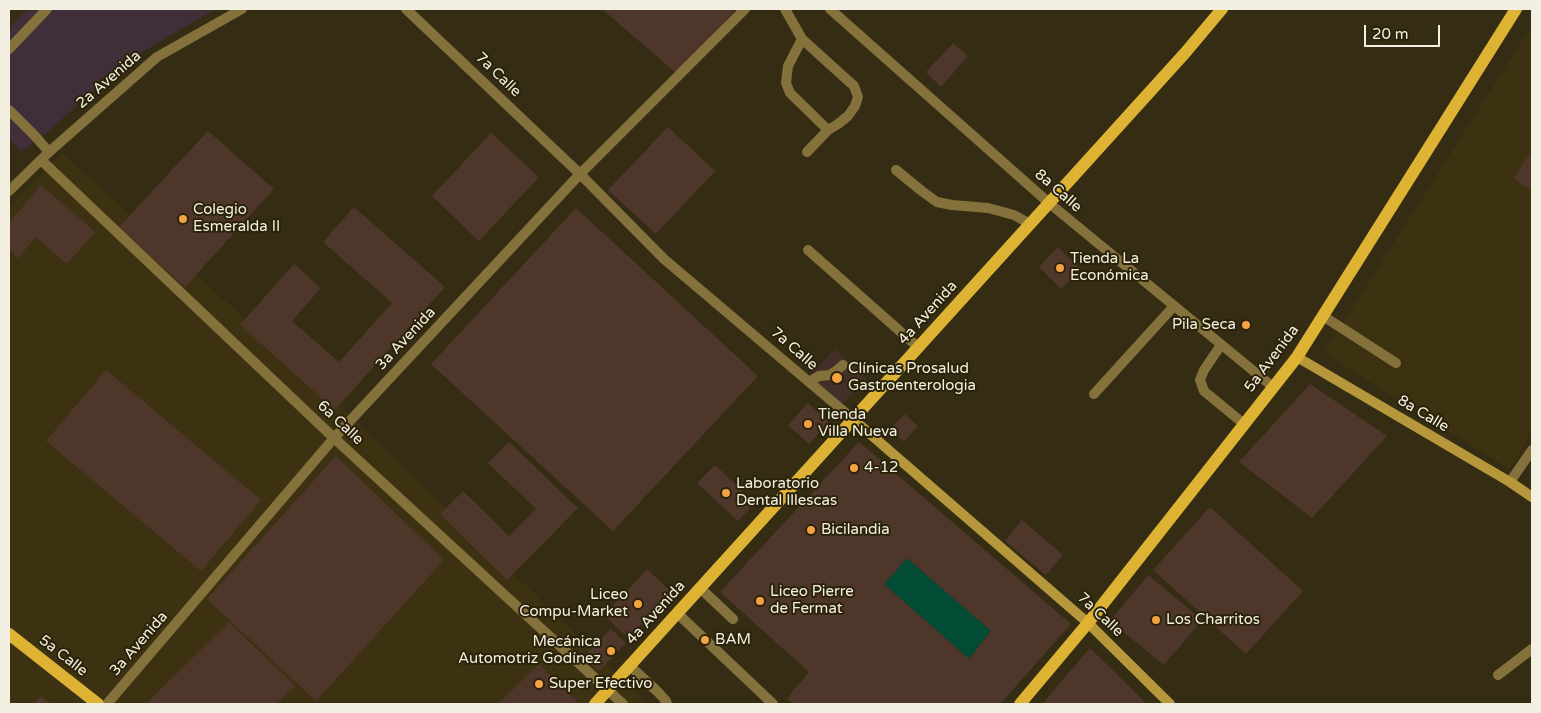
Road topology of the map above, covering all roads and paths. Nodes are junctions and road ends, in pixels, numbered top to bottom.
1 (47, 9) edge
2 (242, 9) edge
3 (406, 9) edge
4 (745, 9) edge
5 (830, 9) edge
6 (1222, 9) edge
7 (1516, 9) edge
8 (789, 10) edge
9 (802, 39) junction
10 (9, 49) edge
11 (9, 110) edge
12 (828, 130) junction
13 (807, 152) dead end
14 (45, 156) junction
15 (896, 170) dead end
16 (580, 174) junction
17 (11, 185) edge
18 (1049, 203) junction
19 (1030, 224) junction
20 (808, 250) dead end
21 (1174, 306) junction
22 (1323, 316) junction
23 (1221, 344) junction
24 (918, 348) junction
25 (1297, 357) junction
26 (1396, 363) dead end
27 (843, 365) dead end
28 (809, 382) junction
29 (1273, 387) junction
30 (1094, 394) dead end
31 (854, 420) junction
32 (1244, 424) junction
33 (334, 438) junction
34 (1532, 450) edge
35 (1510, 482) junction
36 (1532, 497) edge
37 (700, 588) junction
38 (677, 614) junction
39 (733, 619) dead end
40 (1088, 623) junction
41 (9, 634) edge
42 (1532, 649) edge
43 (630, 666) junction
44 (1498, 675) dead end
45 (608, 690) junction
46 (98, 704) edge
47 (107, 704) edge
48 (596, 704) edge
49 (623, 704) edge
50 (667, 704) edge
51 (774, 704) edge
52 (1020, 704) edge
53 (1170, 704) edge

1 - 10 street
2 - 14 street, 2a Avenida
3 - 16 street, 7a Calle
4 - 16 street, 3a Avenida
5 - 18 street, 8a Calle
6 - 18 main road, 4a Avenida
7 - 22 main road, 5a Avenida
8 - 9 street
9 - 12 street
9 - 12 street
11 - 14 street, 6a Calle
12 - 13 street
14 - 17 street, 2a Avenida
14 - 33 street, 6a Calle
15 - 19 street
16 - 28 street, 7a Calle
16 - 33 street, 3a Avenida
18 - 19 main road, 4a Avenida
18 - 21 street, 8a Calle
19 - 24 main road, 4a Avenida
20 - 24 street
21 - 23 street, 8a Calle
21 - 30 street
22 - 25 main road, 5a Avenida
22 - 26 street
23 - 29 street, 8a Calle
23 - 32 street
24 - 31 main road, 4a Avenida
25 - 29 main road, 5a Avenida
25 - 35 main road, 8a Calle
27 - 28 street
28 - 31 street, 7a Calle
29 - 32 main road, 5a Avenida
31 - 37 main road, 4a Avenida
31 - 40 main road, 7a Calle
32 - 40 main road, 5a Avenida
33 - 45 street, 6a Calle
33 - 47 street, 3a Avenida
34 - 35 street
35 - 36 main road, 8a Calle
37 - 38 main road, 4a Avenida
37 - 39 street
38 - 43 main road, 4a Avenida
38 - 51 street
40 - 52 main road, 5a Avenida
40 - 53 main road, 7a Calle
41 - 46 main road, 5a Calle
42 - 44 street
43 - 45 main road, 4a Avenida
43 - 50 street
45 - 48 main road, 4a Avenida
45 - 49 street, 6a Calle

